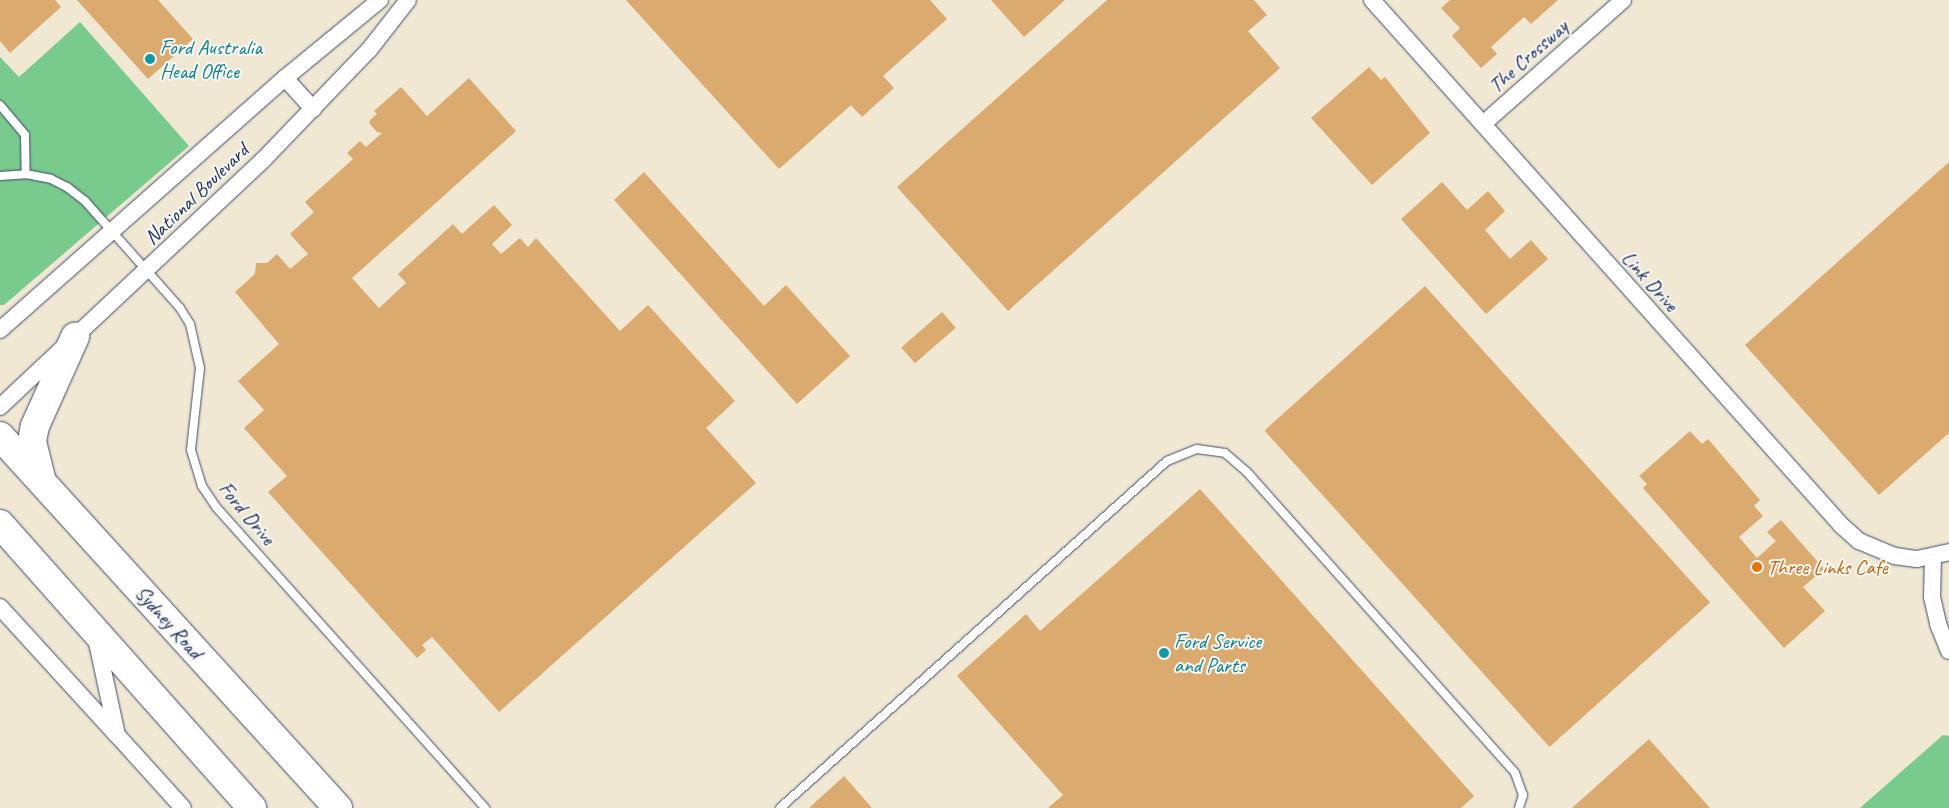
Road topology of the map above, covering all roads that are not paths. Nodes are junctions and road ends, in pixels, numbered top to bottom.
1 (380, 0) edge
2 (408, 0) edge
3 (1372, 0) edge
4 (1624, 0) edge
5 (285, 78) junction
6 (0, 105) edge
7 (314, 109) junction
8 (1483, 124) junction
9 (26, 174) junction
10 (0, 176) edge
11 (111, 231) junction
12 (147, 270) junction
13 (0, 330) edge
14 (75, 337) junction
15 (0, 407) edge
16 (0, 436) edge
17 (42, 481) junction
18 (0, 524) edge
19 (1949, 552) edge
20 (1933, 557) junction
21 (0, 608) edge
22 (94, 627) junction
23 (1949, 651) edge
24 (117, 735) junction
25 (183, 808) edge
26 (252, 808) edge
27 (338, 808) edge
28 (485, 808) edge
29 (780, 808) edge
30 (1519, 808) edge

1 - 5 street, National Boulevard
2 - 7 street, National Boulevard
3 - 8 street, Link Drive
4 - 8 street, The Crossway
5 - 7 street
5 - 11 street, National Boulevard
6 - 9 lane
7 - 12 street, National Boulevard
8 - 20 street, Link Drive
9 - 10 lane, Ford Drive
9 - 11 lane, Ford Drive
11 - 12 lane, Ford Drive
11 - 13 street, National Boulevard
12 - 14 street, National Boulevard
12 - 28 lane, Ford Drive
14 - 15 street, National Boulevard
14 - 17 highway
16 - 17 highway, Sydney Road
17 - 27 highway, Sydney Road
18 - 22 highway
19 - 20 street
20 - 23 street
21 - 24 street
22 - 24 street
22 - 26 highway
24 - 25 street
29 - 30 lane

